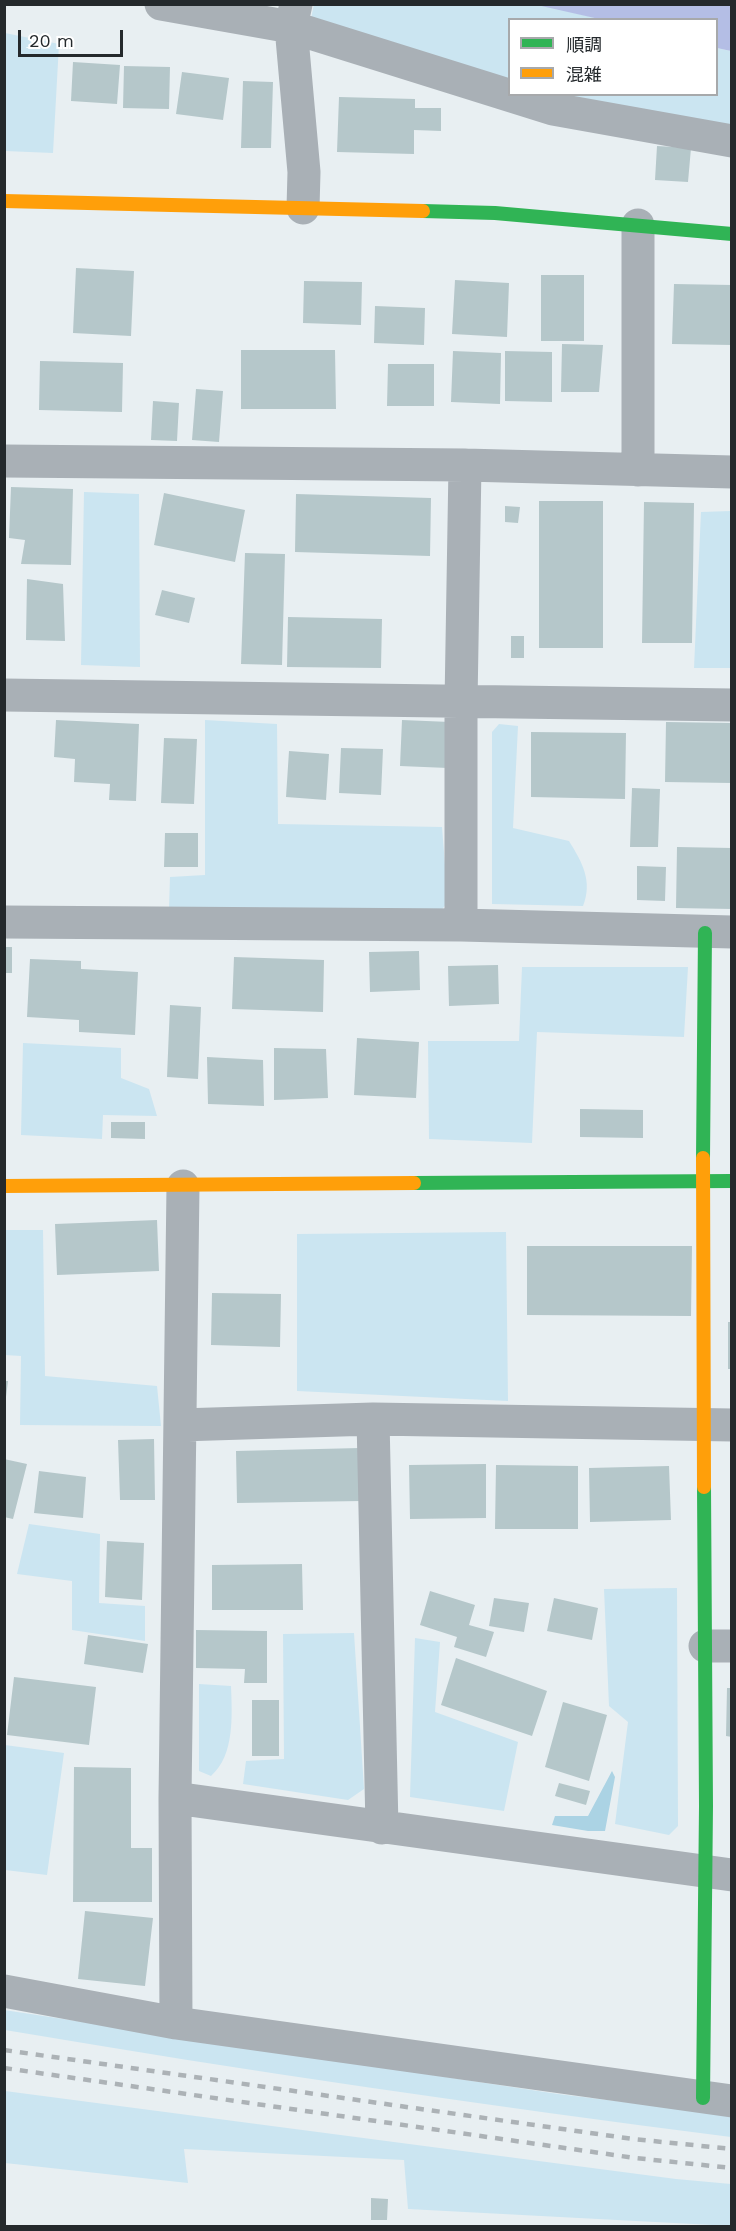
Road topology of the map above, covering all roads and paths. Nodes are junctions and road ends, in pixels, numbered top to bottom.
1 (161, 4) edge
2 (293, 16) edge
3 (508, 93) edge
4 (517, 96) edge
5 (732, 141) edge
6 (4, 201) edge
7 (303, 208) junction
8 (638, 225) junction
9 (732, 234) edge
10 (4, 461) edge
11 (465, 465) junction
12 (638, 470) junction
13 (732, 472) edge
14 (4, 695) edge
15 (461, 703) junction
16 (732, 705) edge
17 (4, 922) edge
18 (461, 925) junction
19 (718, 932) edge
20 (702, 1181) junction
21 (732, 1181) edge
22 (4, 1186) edge
23 (183, 1186) junction
24 (374, 1419) junction
25 (180, 1425) junction
26 (718, 1425) edge
27 (718, 1646) edge
28 (175, 1798) junction
29 (382, 1828) junction
30 (719, 1874) edge
31 (4, 1991) edge
32 (176, 2023) junction
33 (717, 2099) edge

1 - 2 street
2 - 3 street
2 - 7 street
4 - 5 street
6 - 7 street
7 - 8 street
8 - 9 street
8 - 12 street
10 - 11 street
11 - 12 street
11 - 15 street
12 - 13 street
14 - 15 street
15 - 16 street
15 - 18 street
17 - 18 street
18 - 19 street
19 - 20 street
20 - 21 street
20 - 23 street
20 - 26 street
22 - 23 street
23 - 25 street
24 - 25 street
24 - 26 street
24 - 29 street
25 - 28 street
26 - 27 street
27 - 30 street
28 - 29 street
28 - 32 street
29 - 30 street
30 - 33 street
31 - 32 street
32 - 33 street

